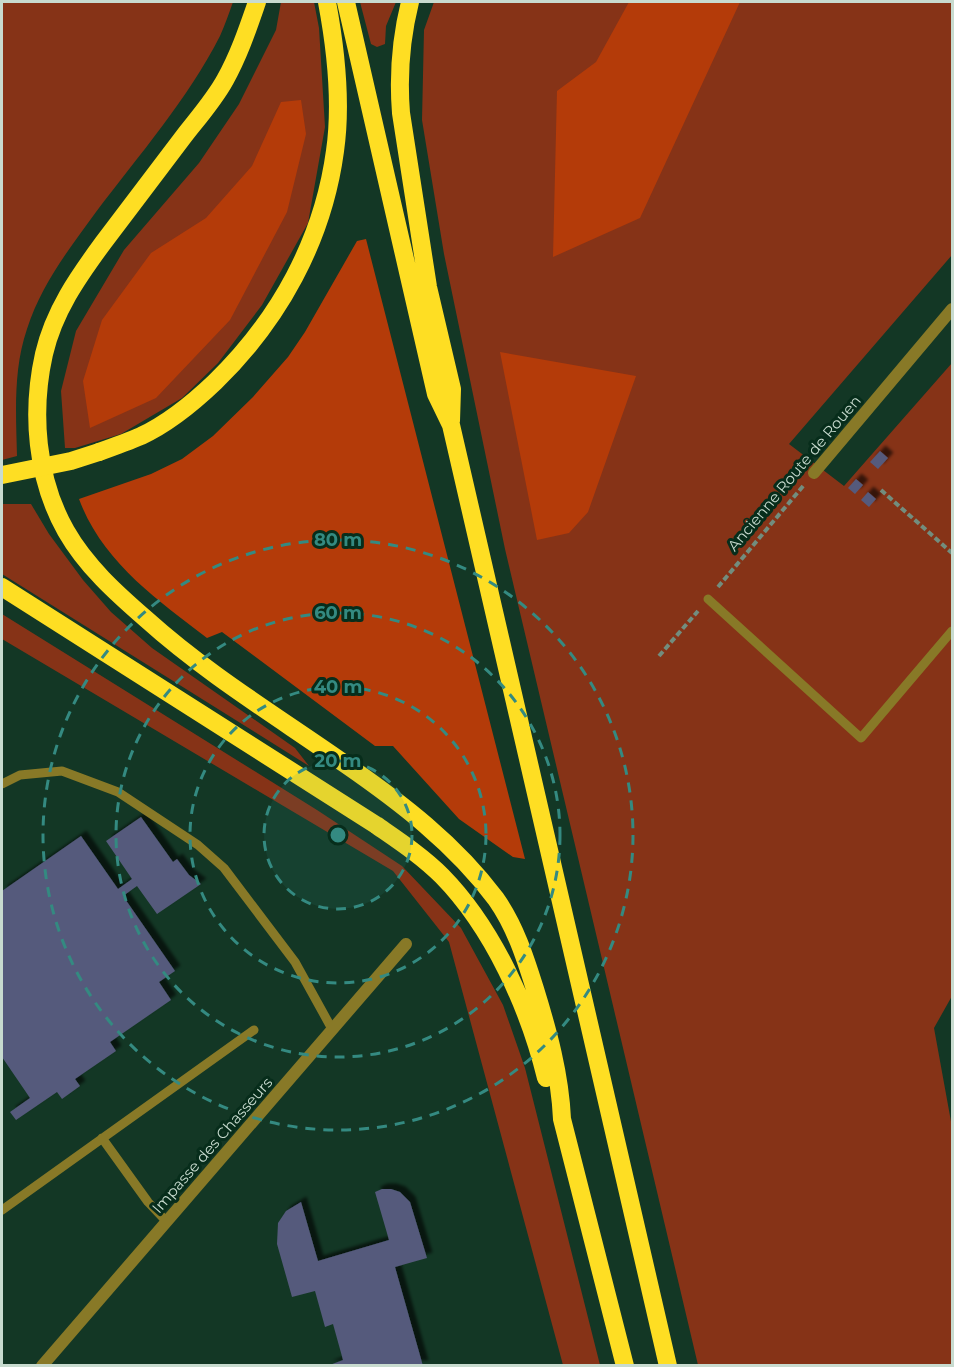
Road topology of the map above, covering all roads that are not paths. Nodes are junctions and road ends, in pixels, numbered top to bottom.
1 (257, 2) edge
2 (327, 2) edge
3 (346, 2) edge
4 (410, 2) edge
5 (952, 309) edge
6 (451, 426) junction
7 (814, 473) road end
8 (2, 475) edge
9 (2, 587) edge
10 (708, 599) road end
11 (952, 631) edge
12 (2, 784) edge
13 (406, 944) dead end
14 (333, 1029) junction
15 (254, 1030) dead end
16 (562, 1119) junction
17 (102, 1138) junction
18 (2, 1210) edge
19 (166, 1221) junction
20 (42, 1365) edge
21 (626, 1365) edge
22 (668, 1365) edge

1 - 16 highway
2 - 8 highway, bridge
3 - 6 highway
4 - 6 highway
5 - 7 street, Ancienne Route de Rouen
6 - 22 highway
9 - 16 highway
10 - 11 lane
12 - 14 lane
13 - 14 street, Impasse des Chasseurs
14 - 19 street, Impasse des Chasseurs
15 - 17 lane
16 - 21 highway
17 - 18 lane
17 - 19 lane
19 - 20 street, Impasse des Chasseurs

